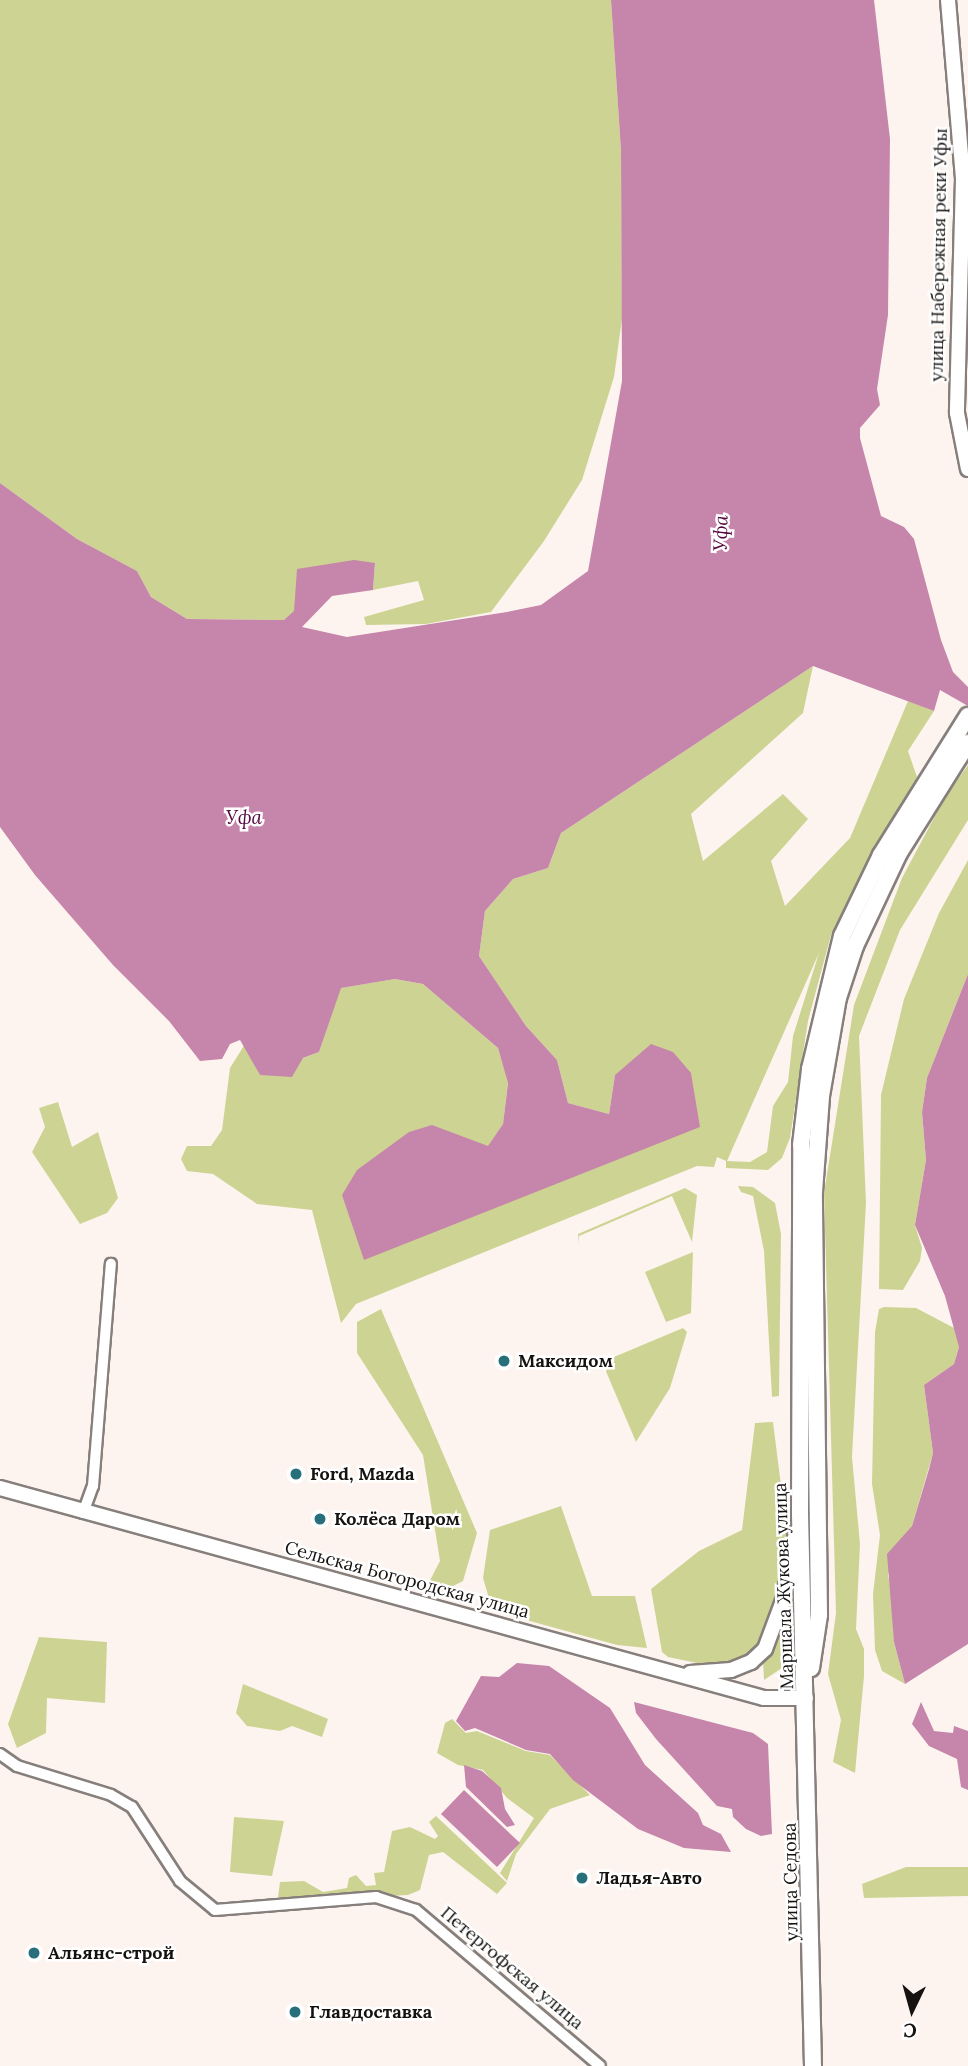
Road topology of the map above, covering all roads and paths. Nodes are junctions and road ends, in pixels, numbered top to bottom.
1 (948, 0) edge
2 (965, 183) edge
3 (968, 469) edge
4 (968, 716) edge
5 (968, 743) edge
6 (933, 783) junction
7 (111, 1264) dead end
8 (0, 1488) edge
9 (83, 1513) junction
10 (800, 1514) junction
11 (676, 1674) junction
12 (806, 1698) junction
13 (0, 1754) edge
14 (600, 2066) edge
15 (813, 2066) edge

1 - 2 main road, улица Набережная реки Уфы
2 - 3 main road, улица Набережная реки Уфы
4 - 6 main road
5 - 6 main road
6 - 10 main road, Маршала Жукова улица
6 - 12 main road, Маршала Жукова улица
7 - 9 street
8 - 9 main road, Сельская Богородская улица
9 - 11 main road, Сельская Богородская улица
10 - 11 main road
10 - 12 main road, Маршала Жукова улица
11 - 12 main road, Сельская Богородская улица
12 - 15 main road, улица Седова
13 - 14 street, Петергофская улица

